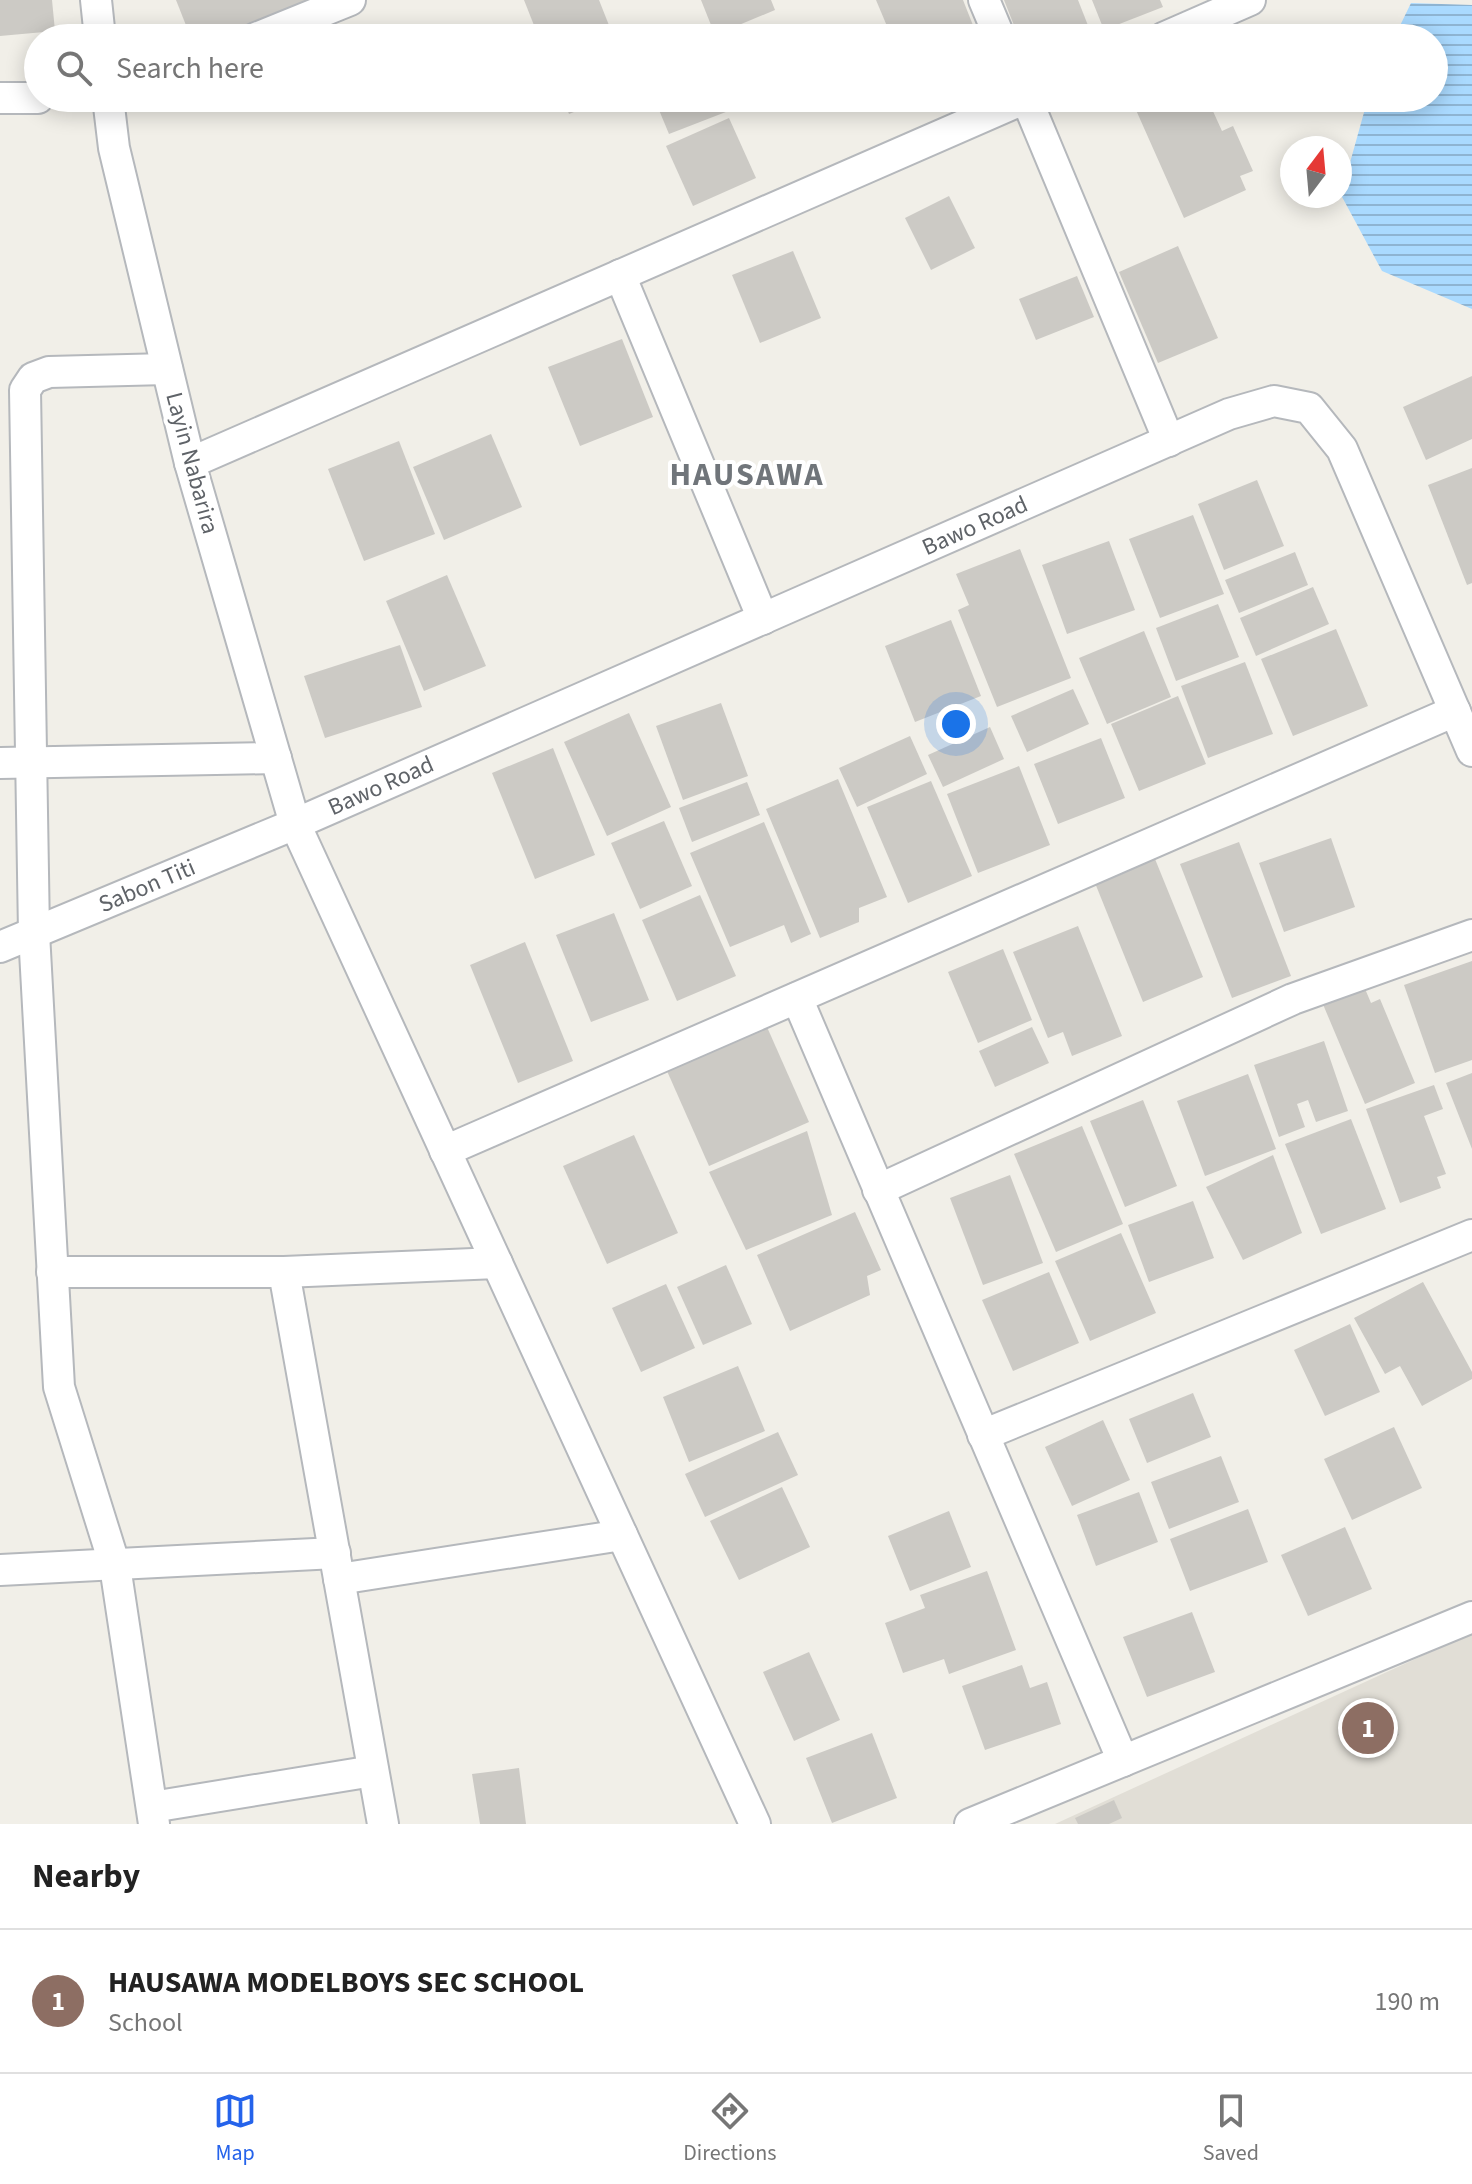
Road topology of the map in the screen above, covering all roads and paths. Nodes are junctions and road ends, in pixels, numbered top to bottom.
1 (96, 0) edge
2 (350, 0) edge
3 (984, 0) edge
4 (1250, 0) edge
5 (99, 24) edge
6 (291, 24) edge
7 (994, 24) edge
8 (1195, 24) edge
9 (0, 98) edge
10 (24, 98) edge
11 (110, 112) edge
12 (994, 112) edge
13 (1032, 112) edge
14 (620, 275) junction
15 (167, 369) junction
16 (1169, 441) junction
17 (190, 463) junction
18 (763, 619) junction
19 (1455, 711) junction
20 (1472, 751) edge
21 (276, 758) junction
22 (0, 763) edge
23 (31, 763) junction
24 (295, 824) junction
25 (34, 933) junction
26 (1472, 935) edge
27 (0, 947) edge
28 (797, 998) junction
29 (445, 1151) junction
30 (878, 1190) junction
31 (1472, 1235) edge
32 (497, 1263) junction
33 (52, 1272) junction
34 (284, 1272) junction
35 (983, 1435) junction
36 (622, 1535) junction
37 (115, 1566) junction
38 (337, 1566) junction
39 (0, 1570) edge
40 (1472, 1617) edge
41 (1123, 1761) junction
42 (373, 1771) junction
43 (153, 1816) edge
44 (383, 1824) edge
45 (755, 1824) edge
46 (970, 1824) edge

1 - 5 street
2 - 6 street
3 - 7 street
4 - 8 street
9 - 10 street
11 - 15 street, Layin Nabarira
12 - 14 street
13 - 16 street
14 - 17 street
14 - 18 street
15 - 17 street, Layin Nabarira
15 - 23 street
16 - 18 street, Bawo Road
16 - 19 street, Bawo Road
17 - 21 street, Layin Nabarira
18 - 24 street, Bawo Road
19 - 20 street, Bawo Road
19 - 28 street
21 - 23 street
21 - 24 street, Layin Nabarira
22 - 23 street
23 - 25 street
24 - 25 street, Sabon Titi
24 - 29 street, Layin Nabarira
25 - 27 street, Sabon Titi
25 - 33 street
26 - 30 street
28 - 29 street
28 - 30 street
29 - 32 street, Layin Nabarira
30 - 35 street
31 - 35 street
32 - 34 street
32 - 36 street, Layin Nabarira
33 - 34 street
33 - 37 street
34 - 38 street
35 - 41 street
36 - 38 street
36 - 45 street, Layin Nabarira
37 - 38 street
37 - 39 street
37 - 43 street
38 - 42 street
40 - 41 street
41 - 46 street
42 - 43 street
42 - 44 street

